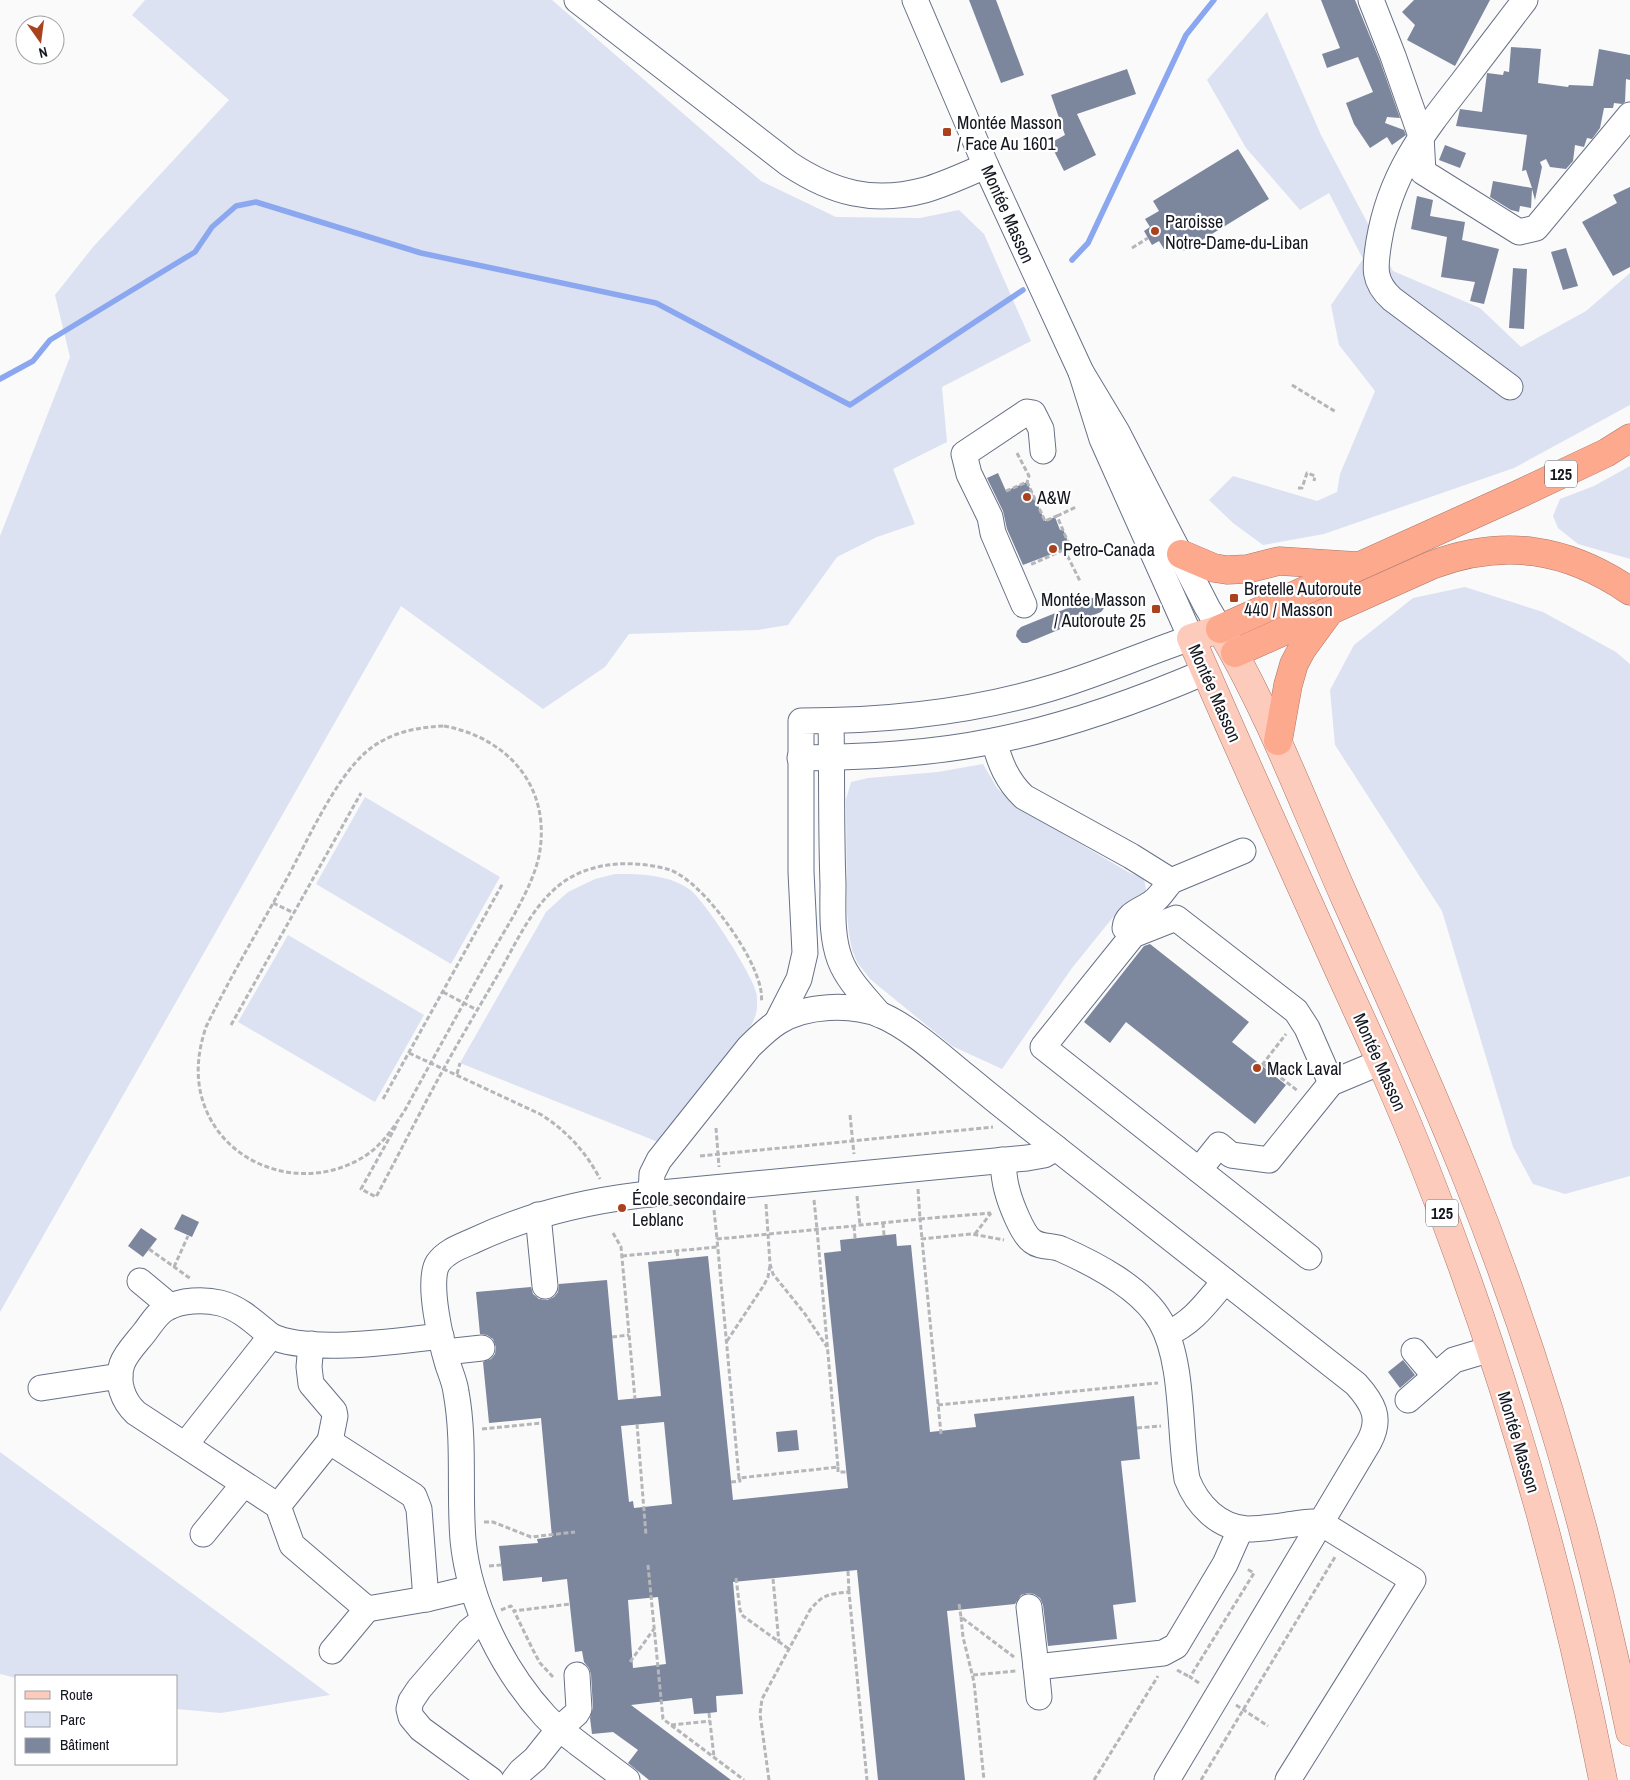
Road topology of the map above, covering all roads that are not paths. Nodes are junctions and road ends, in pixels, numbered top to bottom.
1 (577, 0) edge
2 (915, 0) edge
3 (1370, 0) edge
4 (1526, 0) edge
5 (1630, 115) edge
6 (1421, 136) junction
7 (986, 166) junction
8 (1081, 372) junction
9 (1510, 387) dead end
10 (1630, 438) edge
11 (1043, 451) dead end
12 (1181, 554) junction
13 (1361, 566) junction
14 (1630, 591) edge
15 (1024, 605) dead end
16 (1329, 611) junction
17 (1220, 629) junction
18 (1191, 638) junction
19 (1235, 654) junction
20 (1206, 672) junction
21 (831, 720) junction
22 (994, 741) junction
23 (1278, 741) junction
24 (800, 758) junction
25 (832, 758) junction
26 (1243, 851) dead end
27 (1171, 881) junction
28 (1133, 935) junction
29 (880, 1015) junction
30 (777, 1022) junction
31 (1381, 1062) junction
32 (1332, 1083) junction
33 (1056, 1148) junction
34 (1002, 1160) junction
35 (1199, 1170) junction
36 (651, 1194) junction
37 (538, 1214) junction
38 (1309, 1257) dead end
39 (140, 1281) dead end
40 (1225, 1281) junction
41 (545, 1286) dead end
42 (170, 1306) junction
43 (1167, 1334) junction
44 (271, 1336) junction
45 (311, 1344) junction
46 (443, 1344) junction
47 (482, 1348) dead end
48 (1490, 1349) junction
49 (1414, 1351) dead end
50 (120, 1376) junction
51 (1435, 1376) junction
52 (41, 1388) dead end
53 (1408, 1400) dead end
54 (330, 1441) junction
55 (185, 1445) junction
56 (243, 1485) junction
57 (278, 1506) junction
58 (1321, 1523) junction
59 (1240, 1528) junction
60 (203, 1534) dead end
61 (472, 1588) junction
62 (426, 1599) junction
63 (1030, 1607) dead end
64 (367, 1609) junction
65 (488, 1617) junction
66 (332, 1651) dead end
67 (1021, 1668) junction
68 (564, 1676) road end
69 (1039, 1697) dead end
70 (560, 1729) junction
71 (1630, 1732) edge
72 (492, 1780) edge
73 (514, 1780) edge
74 (627, 1780) edge
75 (1167, 1780) edge
76 (1288, 1780) edge
77 (1603, 1780) edge

1 - 7 street
2 - 7 street, Montée Masson
3 - 6 street
4 - 6 street
5 - 6 street
6 - 9 street
7 - 8 street, Montée Masson
8 - 12 street, Montée Masson
8 - 18 street, Montée Masson
10 - 13 highway, 125
11 - 15 street
12 - 13 highway
12 - 17 street, Montée Masson
13 - 17 highway, 125
14 - 16 highway
16 - 19 highway
16 - 23 highway
17 - 18 main road, 125
17 - 19 main road, Montée Masson
18 - 20 main road, Montée Masson / 125
18 - 21 street
19 - 20 main road
19 - 23 main road, Montée Masson
20 - 22 street
20 - 31 main road, Montée Masson / 125
21 - 24 street
21 - 25 street
22 - 25 street
22 - 27 street
23 - 71 main road, Montée Masson
24 - 25 street
24 - 30 street
25 - 29 street
26 - 27 street
27 - 28 street
28 - 32 street
28 - 35 street
29 - 30 street
29 - 33 street
30 - 36 street
31 - 32 street
31 - 48 main road, Montée Masson / 125
32 - 35 street
33 - 34 street
33 - 40 street
34 - 36 street
34 - 43 street
35 - 38 street
36 - 37 street
37 - 41 street
37 - 46 street
39 - 42 street
40 - 43 street
40 - 58 street
42 - 44 street
42 - 50 street
43 - 59 street
44 - 45 street
44 - 55 street
45 - 46 street
45 - 54 street
46 - 47 street
46 - 61 street
48 - 51 street
48 - 77 main road, Montée Masson / 125
49 - 51 street
50 - 52 street
50 - 55 street
51 - 53 street
54 - 57 street
54 - 62 street
55 - 56 street
56 - 57 street
56 - 60 street
57 - 64 street
58 - 59 street
58 - 75 street
58 - 76 street
59 - 67 street
61 - 62 street
61 - 65 street
62 - 64 street
63 - 67 street
64 - 66 street
65 - 70 street
65 - 72 street
67 - 69 street
68 - 70 street
70 - 73 street
70 - 74 street

